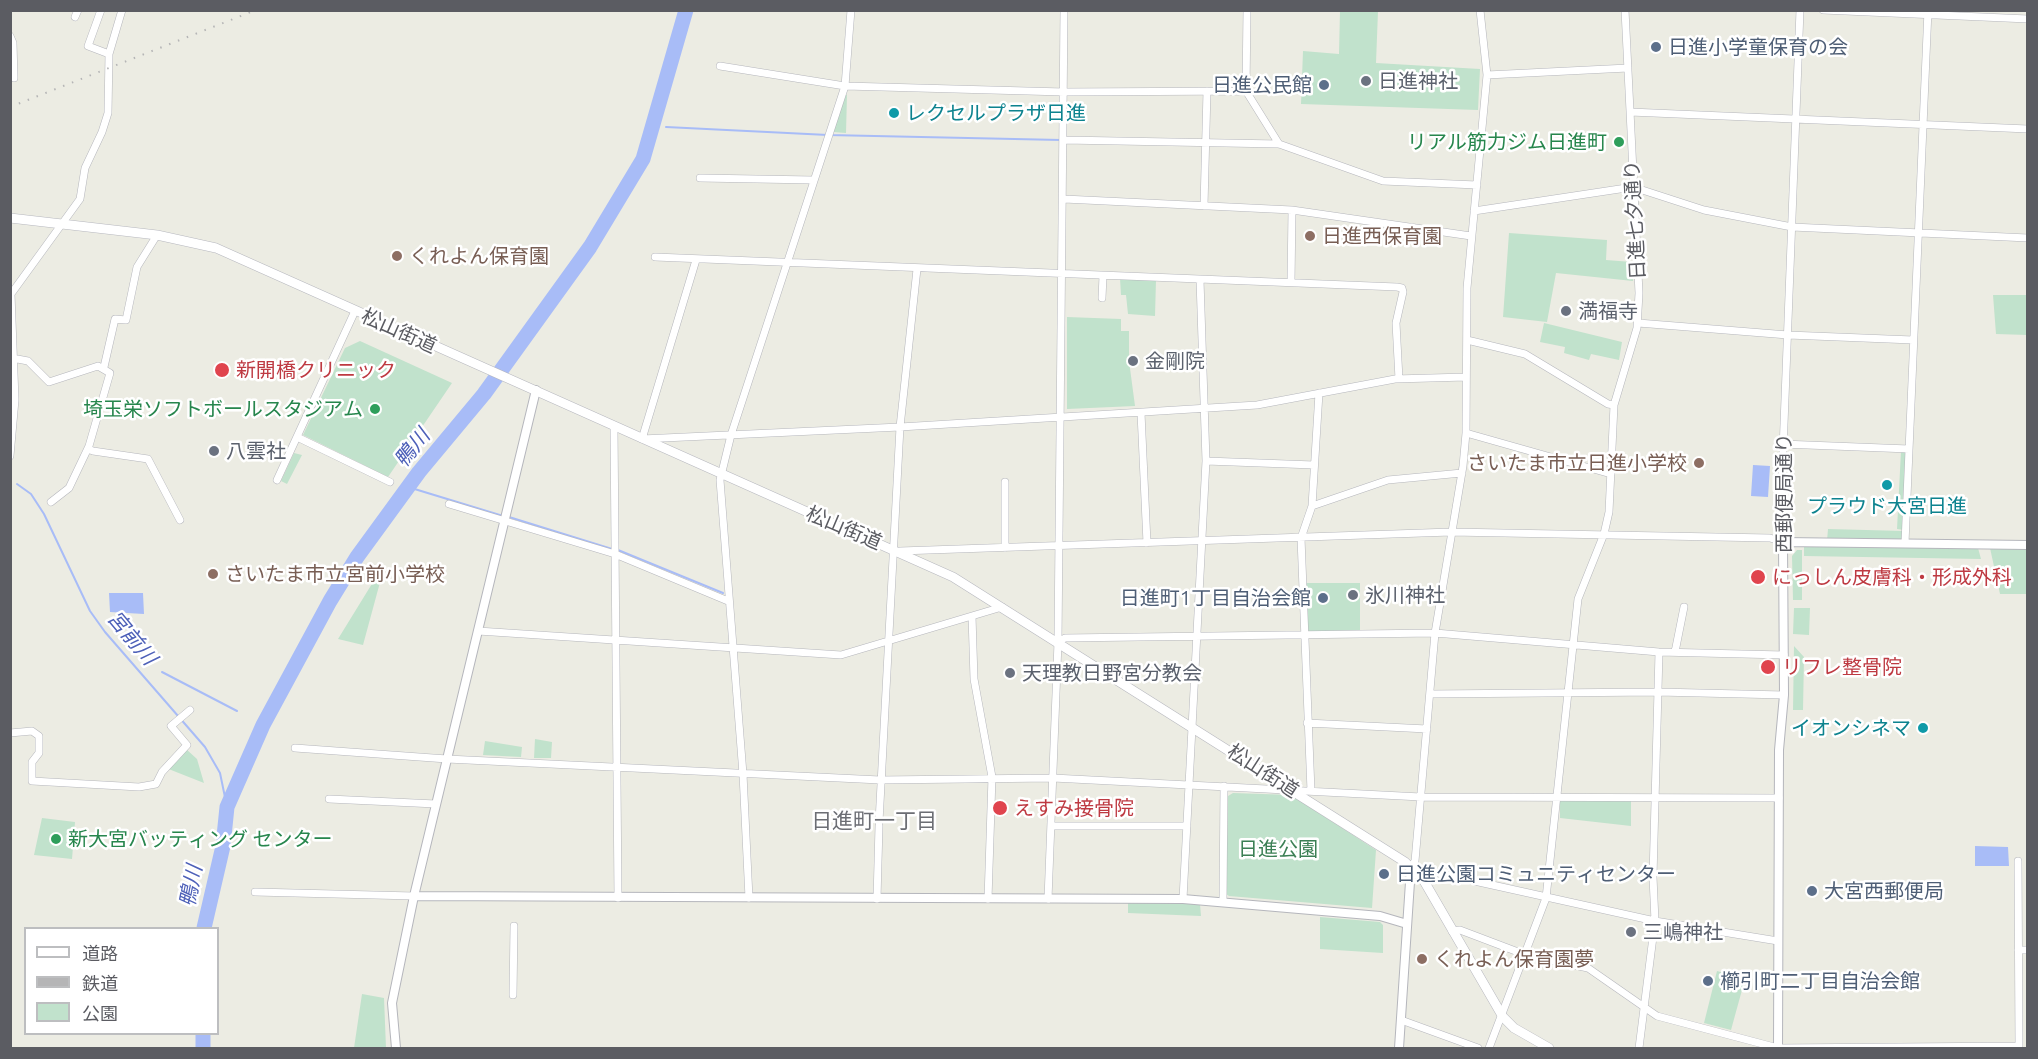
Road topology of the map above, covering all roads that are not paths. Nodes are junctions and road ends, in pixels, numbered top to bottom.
1 (101, 10) edge
2 (122, 10) edge
3 (851, 10) edge
4 (1064, 10) edge
5 (1247, 10) edge
6 (1480, 10) edge
7 (1625, 10) edge
8 (1800, 10) edge
9 (1823, 10) edge
10 (1928, 13) edge
11 (2028, 19) edge
12 (10, 36) edge
13 (109, 54) junction
14 (720, 66) dead end
15 (1628, 68) junction
16 (1487, 75) junction
17 (14, 78) dead end
18 (845, 87) junction
19 (1207, 91) junction
20 (1246, 91) junction
21 (1064, 92) junction
22 (1630, 112) junction
23 (1796, 119) junction
24 (1922, 125) junction
25 (2028, 129) edge
26 (1064, 140) junction
27 (1205, 142) junction
28 (1279, 144) junction
29 (700, 178) dead end
30 (813, 180) junction
31 (1476, 185) junction
32 (1633, 187) junction
33 (1064, 200) junction
34 (1204, 206) junction
35 (1292, 210) junction
36 (1474, 211) junction
37 (10, 218) edge
38 (62, 224) junction
39 (1792, 227) junction
40 (1918, 232) junction
41 (157, 235) junction
42 (1471, 236) junction
43 (2028, 238) edge
44 (655, 257) dead end
45 (696, 260) junction
46 (786, 262) junction
47 (917, 268) junction
48 (1062, 274) junction
49 (1102, 276) junction
50 (1200, 280) junction
51 (1291, 282) junction
52 (1102, 298) dead end
53 (355, 311) junction
54 (1638, 323) junction
55 (1788, 335) junction
56 (1467, 340) junction
57 (1913, 340) junction
58 (12, 358) junction
59 (104, 367) junction
60 (1466, 377) junction
61 (1399, 379) junction
62 (536, 390) junction
63 (1319, 393) junction
64 (1614, 405) junction
65 (1206, 407) junction
66 (1141, 413) junction
67 (1061, 416) junction
68 (614, 427) junction
69 (900, 427) junction
70 (1466, 433) junction
71 (731, 435) junction
72 (297, 437) junction
73 (642, 439) junction
74 (1782, 444) junction
75 (89, 446) junction
76 (1909, 449) junction
77 (10, 456) edge
78 (1206, 461) junction
79 (1314, 465) junction
80 (1462, 473) junction
81 (1611, 474) junction
82 (722, 475) junction
83 (276, 480) dead end
84 (390, 482) dead end
85 (1005, 482) dead end
86 (51, 502) dead end
87 (449, 504) dead end
88 (1312, 506) junction
89 (180, 520) dead end
90 (504, 520) junction
91 (1451, 532) junction
92 (1604, 534) junction
93 (1301, 538) junction
94 (1200, 541) junction
95 (1783, 542) junction
96 (1147, 543) junction
97 (1905, 543) junction
98 (2028, 545) edge
99 (1059, 546) junction
100 (1005, 548) junction
101 (896, 550) junction
102 (615, 554) junction
103 (728, 601) junction
104 (1684, 607) dead end
105 (1002, 608) junction
106 (972, 616) junction
107 (478, 631) junction
108 (1435, 633) junction
109 (1304, 634) junction
110 (1197, 635) junction
111 (616, 640) junction
112 (887, 642) junction
113 (1058, 642) junction
114 (1573, 646) junction
115 (733, 647) junction
116 (1659, 652) junction
117 (1675, 652) junction
118 (1784, 655) junction
119 (1658, 692) junction
120 (1568, 693) junction
121 (1430, 694) junction
122 (1784, 696) junction
123 (190, 710) dead end
124 (1307, 723) junction
125 (1192, 725) junction
126 (1427, 729) junction
127 (10, 733) edge
128 (295, 748) dead end
129 (447, 759) junction
130 (617, 767) junction
131 (743, 774) junction
132 (992, 777) junction
133 (1053, 778) junction
134 (880, 780) junction
135 (1189, 784) junction
136 (1224, 786) junction
137 (1293, 791) junction
138 (1311, 791) junction
139 (1421, 797) junction
140 (1558, 797) junction
141 (1655, 797) junction
142 (1779, 798) junction
143 (329, 799) dead end
144 (436, 804) junction
145 (1051, 826) junction
146 (1187, 826) junction
147 (2018, 861) dead end
148 (1412, 867) junction
149 (255, 892) dead end
150 (414, 896) junction
151 (618, 898) junction
152 (749, 898) junction
153 (1546, 898) junction
154 (877, 899) junction
155 (988, 899) junction
156 (1048, 899) junction
157 (1183, 899) junction
158 (1223, 902) junction
159 (1654, 921) junction
160 (1407, 924) junction
161 (513, 926) dead end
162 (1452, 931) junction
163 (1778, 941) junction
164 (2018, 950) junction
165 (2028, 950) edge
166 (1526, 955) junction
167 (513, 995) dead end
168 (1644, 1008) junction
169 (1503, 1017) junction
170 (1401, 1020) junction
171 (396, 1048) edge
172 (1399, 1048) edge
173 (1478, 1048) edge
174 (1489, 1048) edge
175 (1550, 1048) edge
176 (1639, 1048) edge
177 (1778, 1048) edge

1 - 13 street
2 - 13 street
3 - 18 street
4 - 21 street
5 - 20 street
6 - 16 street
7 - 15 street, 日進七夕通り
8 - 23 street, 西郵便局通り
9 - 10 street
10 - 11 street
10 - 24 street
12 - 17 street
13 - 38 street
14 - 18 street
15 - 16 street
15 - 22 street, 日進七夕通り
16 - 31 street
18 - 21 street
18 - 30 street
19 - 20 street
19 - 21 street
19 - 27 street
20 - 28 street
21 - 26 street
22 - 23 street
22 - 32 street, 日進七夕通り
23 - 24 street
23 - 39 street, 西郵便局通り
24 - 25 street
24 - 40 street
26 - 27 street
26 - 33 street
27 - 28 street
27 - 34 street
28 - 31 street
29 - 30 street
30 - 46 street
31 - 36 street
32 - 36 street
32 - 39 street
32 - 54 street, 日進七夕通り
33 - 34 street
33 - 48 street
34 - 35 street
35 - 42 street
35 - 51 street
36 - 42 street
37 - 38 main road, 松山街道
38 - 41 main road, 松山街道
38 - 58 street
39 - 40 street
39 - 55 street, 西郵便局通り
40 - 43 street
40 - 57 street
41 - 53 main road, 松山街道
41 - 59 street
42 - 56 street
44 - 45 street
45 - 46 street
45 - 73 street
46 - 47 street
46 - 71 street
47 - 48 street
47 - 69 street
48 - 49 street
48 - 67 street
49 - 50 street
49 - 52 street
50 - 51 street
50 - 65 street
51 - 61 street
53 - 62 main road, 松山街道
53 - 72 street
54 - 55 street
54 - 64 street, 日進七夕通り
55 - 57 street
55 - 74 street, 西郵便局通り
56 - 60 street
56 - 64 street
57 - 76 street
58 - 59 street
58 - 77 street
59 - 75 street
60 - 61 street
60 - 70 street
61 - 63 street
62 - 68 main road, 松山街道
62 - 90 street
63 - 65 street
63 - 79 street
64 - 81 street, 日進七夕通り
65 - 66 street
65 - 78 street
66 - 67 street
66 - 96 street
67 - 69 street
67 - 99 street
68 - 73 main road, 松山街道
68 - 102 street
69 - 71 street
69 - 101 street
70 - 80 street
70 - 81 street
71 - 73 street
71 - 82 street
72 - 83 street
72 - 84 street
73 - 82 main road, 松山街道
74 - 76 street
74 - 95 street, 西郵便局通り
75 - 86 street
75 - 89 street
76 - 97 street
78 - 79 street
78 - 94 street
79 - 88 street
80 - 88 street
80 - 91 street
81 - 92 street, 日進七夕通り
82 - 101 main road, 松山街道
82 - 103 street
85 - 100 street
87 - 90 street
88 - 93 street
90 - 102 street
90 - 107 street
91 - 92 street
91 - 93 street
91 - 108 street
92 - 95 street
92 - 114 street, 日進七夕通り
93 - 94 street
93 - 109 street
94 - 96 street
94 - 110 street
95 - 97 street
95 - 118 street, 西郵便局通り
96 - 99 street
97 - 98 street
99 - 100 street
99 - 113 street
100 - 101 street
101 - 105 main road, 松山街道
101 - 112 street
102 - 103 street
102 - 111 street
103 - 115 street
104 - 117 street
105 - 106 street
105 - 113 main road, 松山街道
106 - 112 street
106 - 132 street
107 - 111 street
107 - 129 street
108 - 109 street
108 - 114 street
108 - 121 street
109 - 110 street
109 - 124 street
110 - 113 street
110 - 125 street
111 - 115 street
111 - 130 street
112 - 115 street
112 - 134 street
113 - 125 main road, 松山街道
113 - 133 street
114 - 116 street
114 - 120 street, 日進七夕通り
115 - 131 street
116 - 117 street
116 - 119 street
117 - 118 street
118 - 122 street, 西郵便局通り
119 - 120 street
119 - 122 street
119 - 141 street
120 - 121 street
120 - 140 street, 日進七夕通り
121 - 126 street
122 - 142 street, 西郵便局通り
123 - 127 street
124 - 126 street
124 - 138 street
125 - 135 street
125 - 137 main road, 松山街道
126 - 139 street
128 - 129 street
129 - 130 street
129 - 144 street
130 - 131 street
130 - 151 street
131 - 134 street
131 - 152 street
132 - 133 street
132 - 134 street
132 - 155 street
133 - 135 street
133 - 145 street
134 - 154 street
135 - 136 street
135 - 146 street
136 - 137 street
136 - 158 street
137 - 138 street
137 - 148 main road, 松山街道
138 - 139 street
139 - 140 street
139 - 148 street
140 - 141 street
140 - 153 street, 日進七夕通り
141 - 142 street
141 - 159 street
142 - 163 street, 西郵便局通り
143 - 144 street
144 - 150 street
145 - 146 street
145 - 156 street
146 - 157 street
147 - 164 street
148 - 153 street
148 - 160 street
148 - 162 main road, 松山街道
149 - 150 street
150 - 151 street
150 - 171 street
151 - 152 street
152 - 154 street
153 - 159 street
153 - 166 street, 日進七夕通り
154 - 155 street
155 - 156 street
156 - 157 street
157 - 158 street
158 - 160 street
159 - 163 street
159 - 168 street
160 - 170 street
161 - 167 street
162 - 166 street
162 - 169 main road, 松山街道
163 - 177 street, 西郵便局通り
164 - 165 street
164 - 177 street
166 - 168 street
166 - 169 street, 日進七夕通り
168 - 176 street
168 - 177 street
169 - 174 street, 日進七夕通り
169 - 175 main road, 松山街道
170 - 172 street
170 - 173 street

